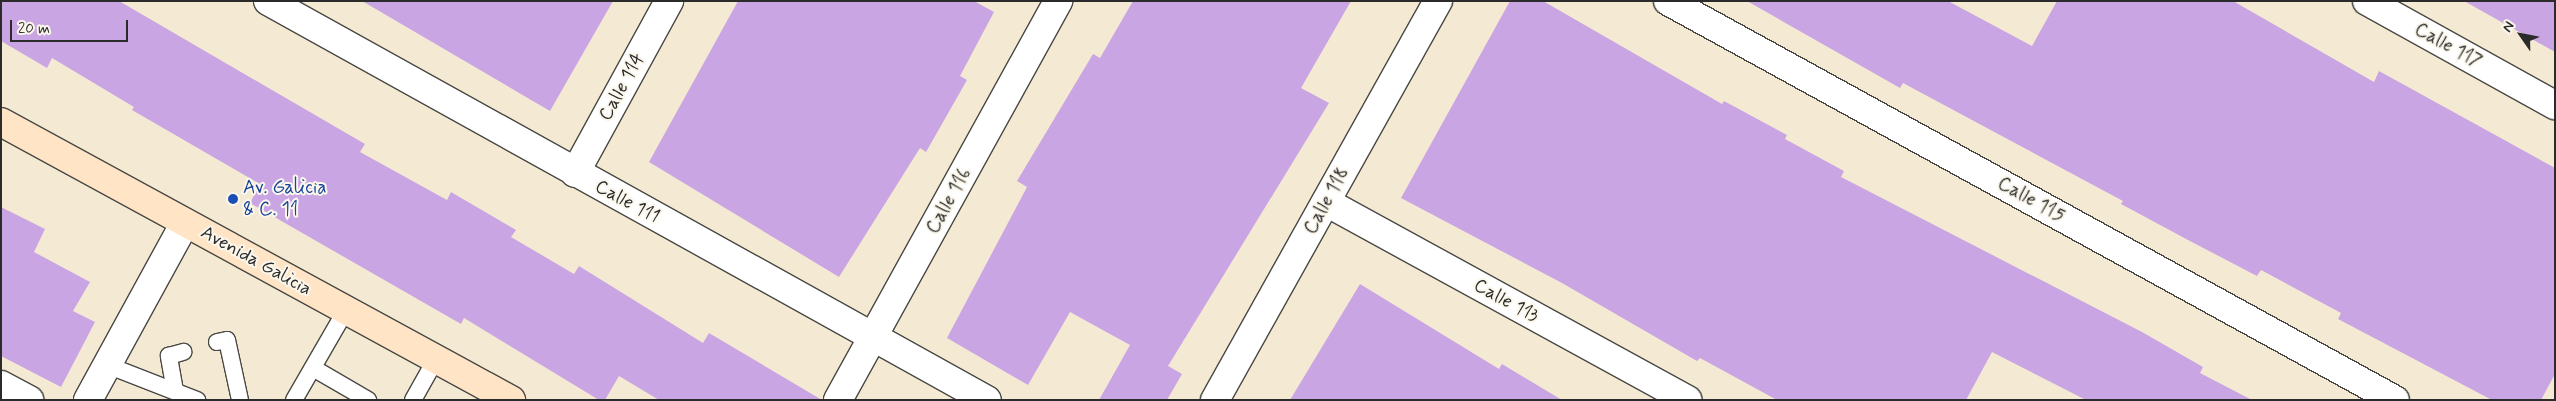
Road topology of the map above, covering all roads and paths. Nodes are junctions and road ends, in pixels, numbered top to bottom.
1 (669, 1) edge
2 (1058, 1) edge
3 (1438, 1) edge
4 (1668, 1) edge
5 (2367, 1) edge
6 (280, 4) edge
7 (2555, 105) edge
8 (1, 122) edge
9 (575, 173) junction
10 (1326, 202) junction
11 (185, 222) junction
12 (346, 310) junction
13 (874, 339) junction
14 (217, 342) dead end
15 (183, 352) dead end
16 (436, 359) junction
17 (107, 365) junction
18 (313, 368) junction
19 (1, 385) edge
20 (175, 391) junction
21 (29, 400) edge
22 (88, 400) edge
23 (197, 400) edge
24 (240, 400) edge
25 (294, 400) edge
26 (368, 400) edge
27 (413, 400) edge
28 (511, 400) edge
29 (838, 400) edge
30 (987, 400) edge
31 (1215, 400) edge
32 (1687, 400) edge
33 (2395, 400) edge

1 - 9 street, Calle 114
2 - 13 street, Calle 116
3 - 10 street, Calle 118
4 - 33 street, Calle 115
5 - 7 street, Calle 117
6 - 9 street, Calle 111
8 - 11 street, Avenida Galicia
9 - 13 street, Calle 111
10 - 31 street, Calle 118
10 - 32 street, Calle 113
11 - 12 street, Avenida Galicia
11 - 17 street
12 - 16 street, Avenida Galicia
12 - 18 lane
13 - 29 street, Calle 116
13 - 30 street, Calle 111
14 - 24 lane
15 - 20 lane
16 - 27 lane
16 - 28 street, Avenida Galicia
17 - 20 lane
17 - 22 street
18 - 25 lane
18 - 26 lane
19 - 21 street
20 - 23 lane

